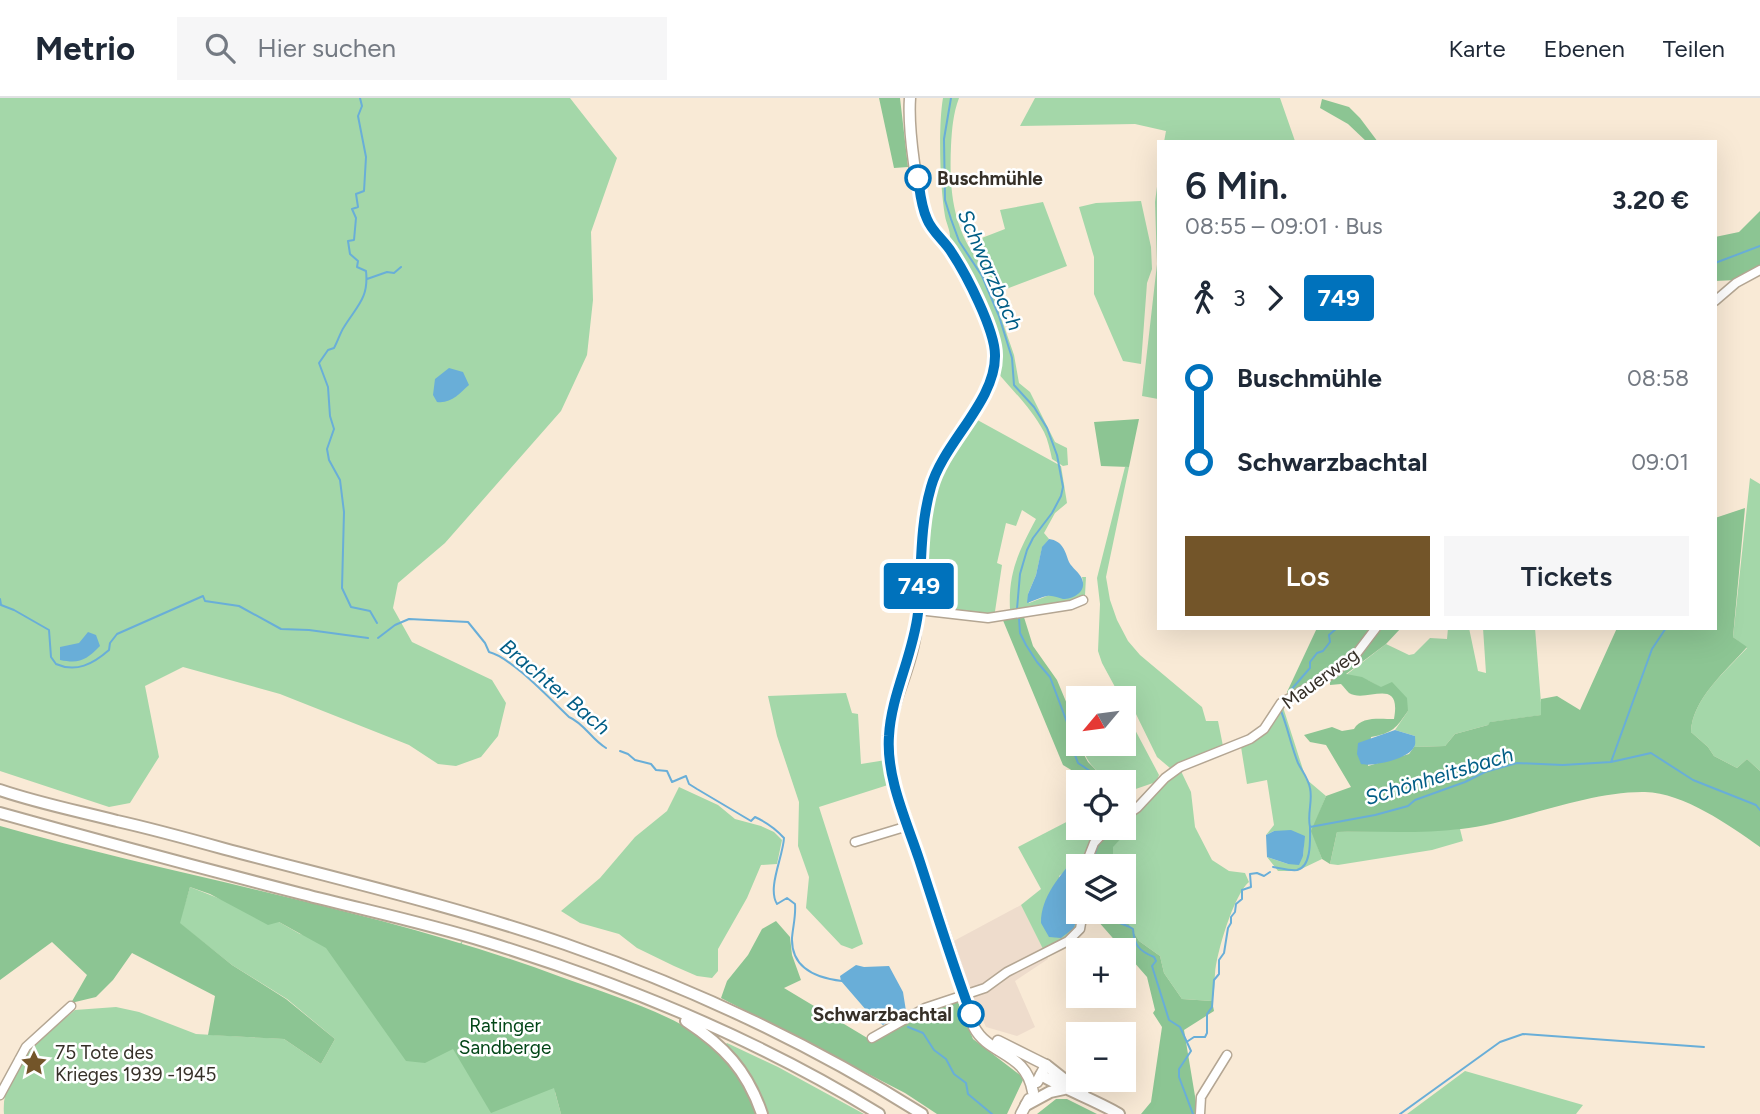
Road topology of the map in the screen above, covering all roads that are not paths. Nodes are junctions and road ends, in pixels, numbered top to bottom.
1 (910, 98) edge
2 (1760, 270) edge
3 (1717, 299) edge
4 (1083, 600) dead end
5 (918, 610) junction
6 (1374, 630) edge
7 (0, 790) edge
8 (1136, 806) edge
9 (0, 813) edge
10 (908, 826) junction
11 (855, 842) dead end
12 (1081, 924) edge
13 (964, 996) junction
14 (661, 1004) junction
15 (71, 1006) dead end
16 (972, 1017) junction
17 (872, 1038) dead end
18 (1003, 1051) junction
19 (1227, 1055) dead end
20 (1043, 1070) junction
21 (1064, 1089) junction
22 (1033, 1092) junction
23 (0, 1095) edge
24 (1084, 1095) junction
25 (1024, 1110) edge
26 (762, 1114) edge
27 (879, 1114) edge
28 (922, 1114) edge
29 (1119, 1114) edge
30 (1200, 1114) edge

1 - 5 main road
2 - 3 street
4 - 5 street
5 - 10 main road
6 - 8 street, Mauerweg
7 - 28 highway
9 - 14 highway
10 - 11 street
10 - 13 main road
12 - 13 street
13 - 16 main road
13 - 17 street
14 - 26 highway
14 - 27 highway
15 - 23 street
16 - 18 main road
16 - 20 main road
18 - 20 main road
18 - 22 main road
19 - 30 street
20 - 21 highway
20 - 22 main road
20 - 24 highway
21 - 24 highway
21 - 25 highway
22 - 25 main road
24 - 29 highway

